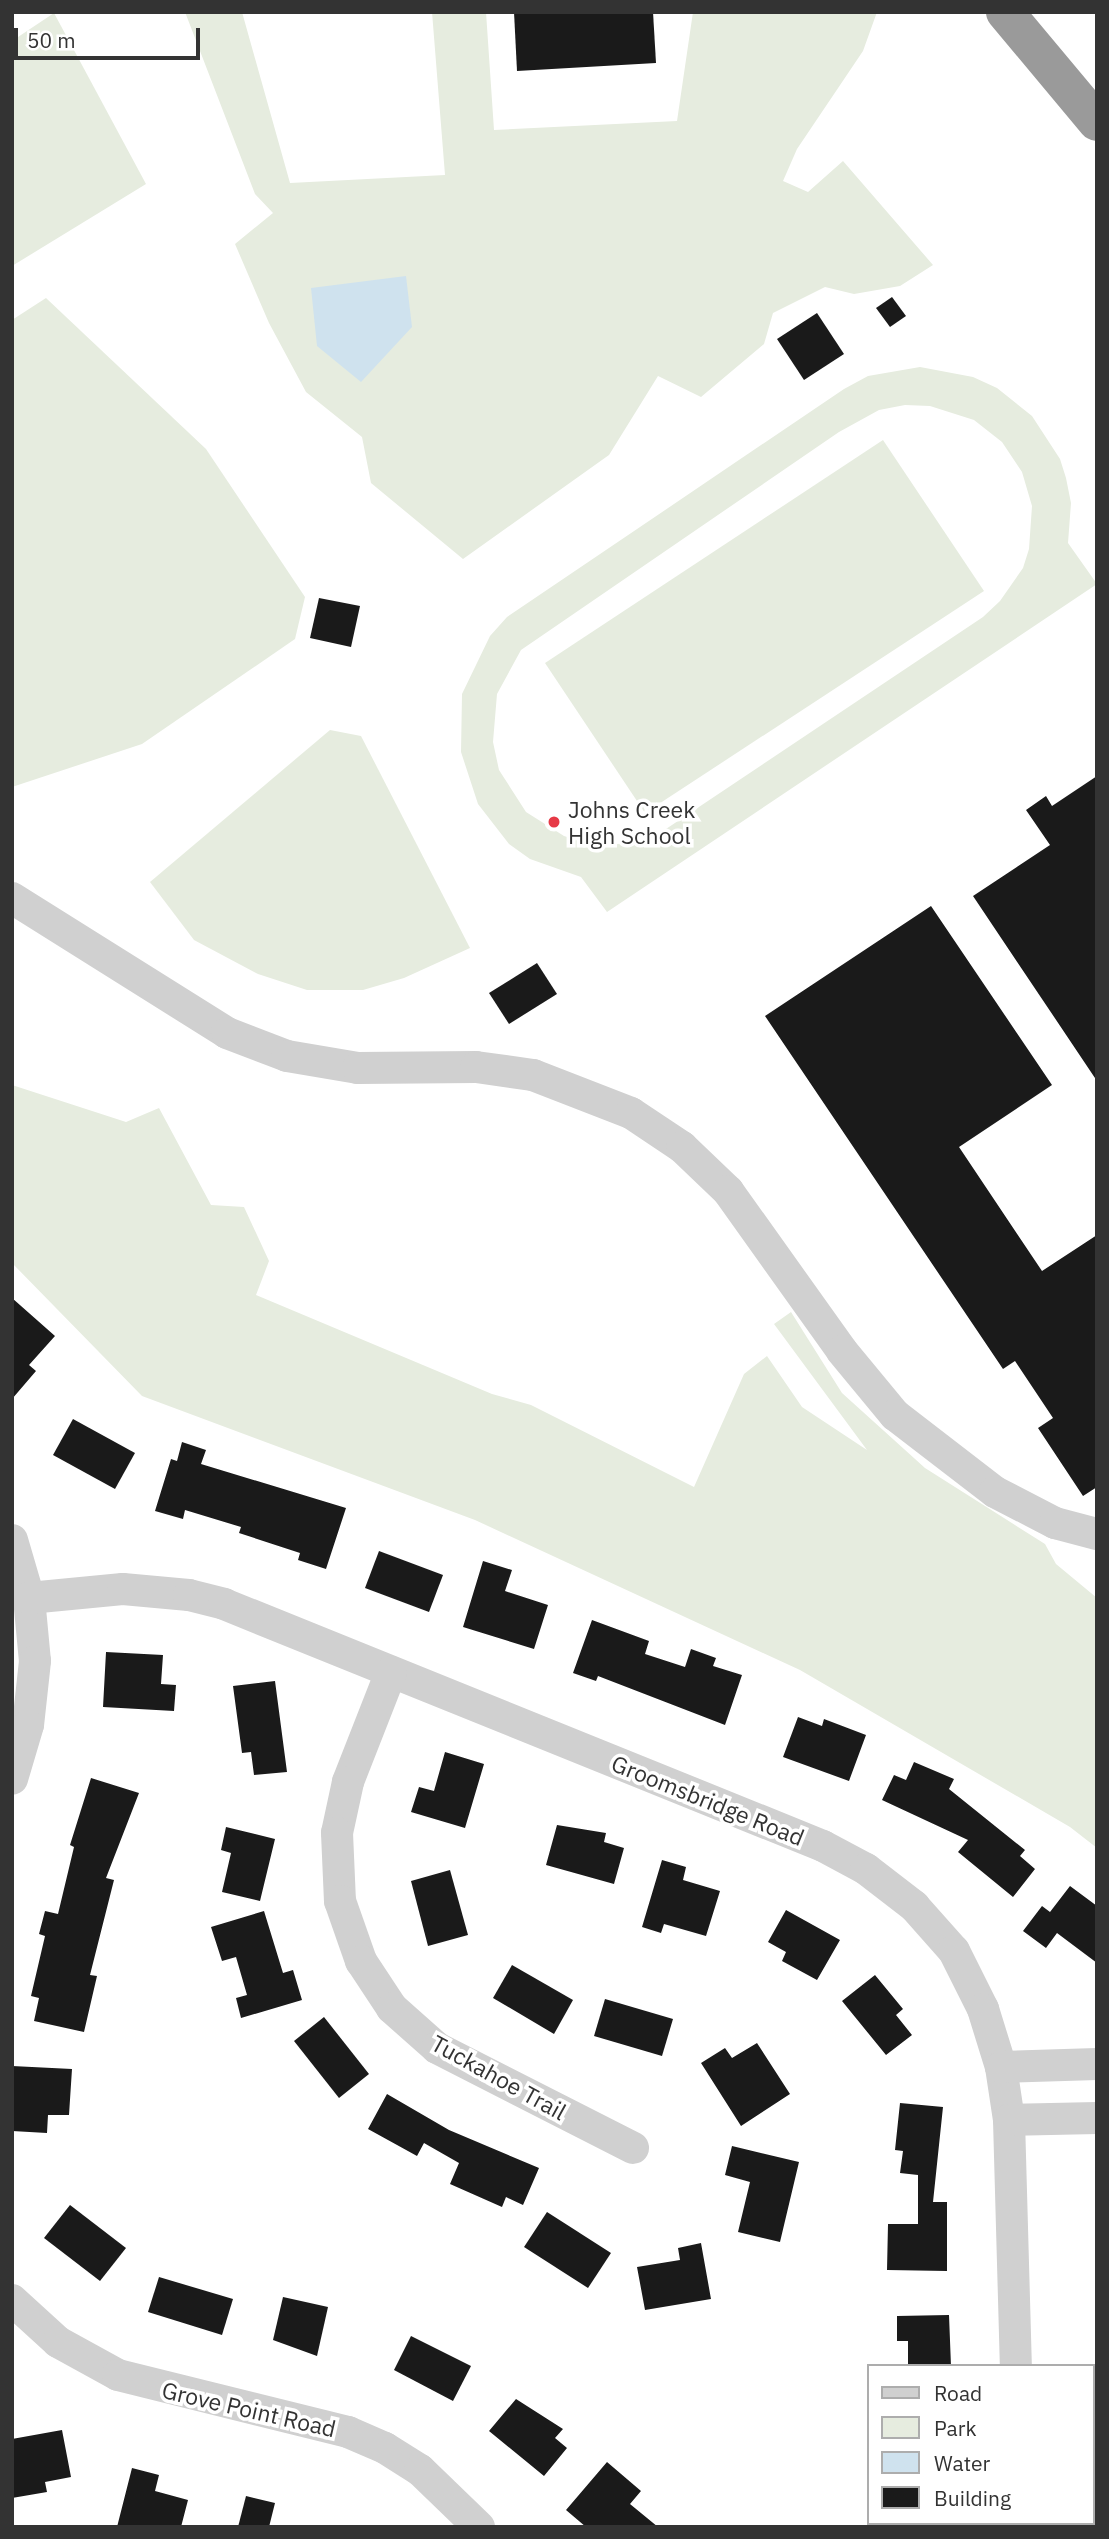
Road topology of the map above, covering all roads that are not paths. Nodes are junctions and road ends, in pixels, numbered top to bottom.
1 (1005, 12) edge
2 (1097, 122) edge
3 (12, 898) edge
4 (1097, 1534) edge
5 (12, 1539) edge
6 (29, 1598) junction
7 (391, 1672) junction
8 (12, 1779) edge
9 (1097, 2064) edge
10 (1001, 2067) junction
11 (1097, 2118) edge
12 (1009, 2120) junction
13 (633, 2148) dead end
14 (12, 2300) edge
15 (1016, 2364) edge
16 (478, 2527) edge

1 - 2 highway
3 - 4 street
5 - 6 street
6 - 7 street, Groomsbridge Road
6 - 8 street
7 - 10 street, Groomsbridge Road
7 - 13 street, Tuckahoe Trail
9 - 10 street
10 - 12 street, Groomsbridge Road
11 - 12 street
12 - 15 street, Groomsbridge Road
14 - 16 street, Grove Point Road

